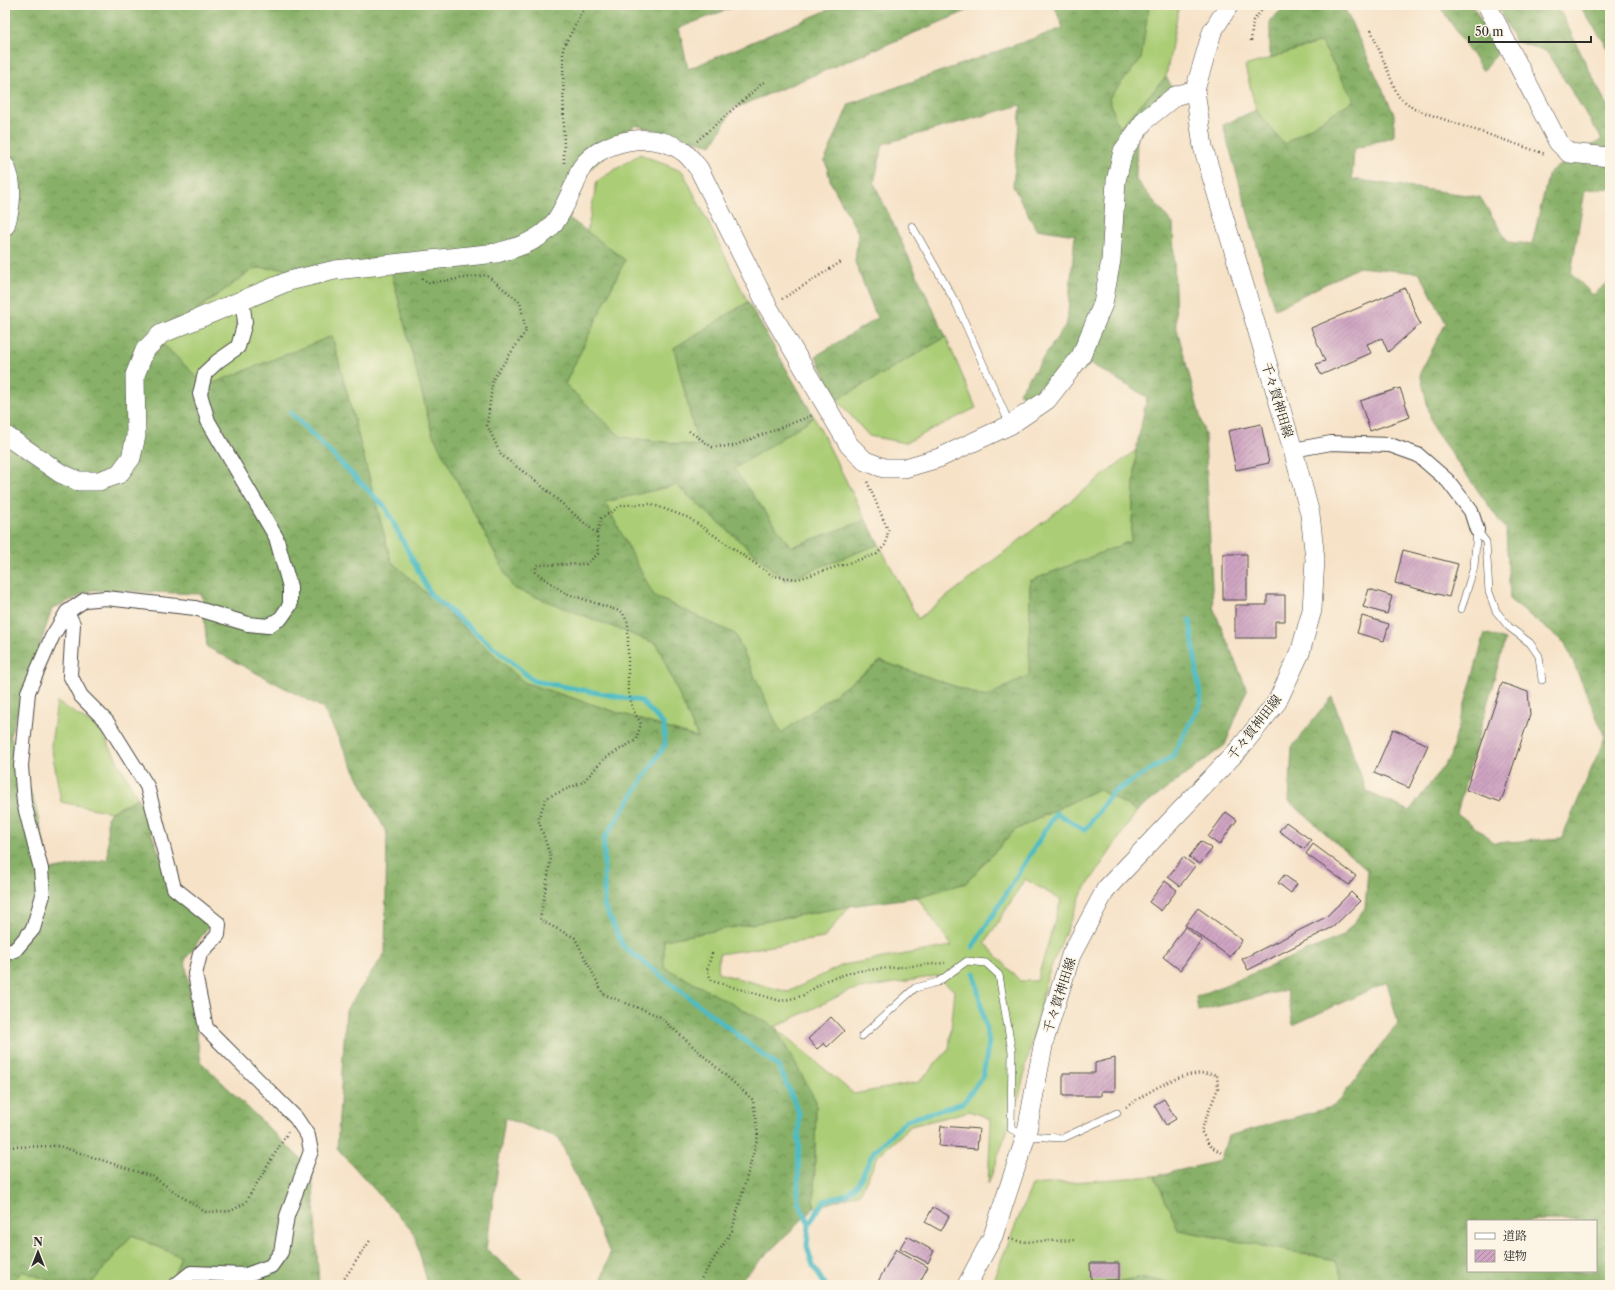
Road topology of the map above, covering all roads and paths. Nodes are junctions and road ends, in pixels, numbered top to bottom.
1 (586, 5) edge
2 (1229, 5) edge
3 (1266, 5) edge
4 (1487, 5) edge
5 (1371, 30) dead end
6 (1251, 41) dead end
7 (765, 81) dead end
8 (1195, 90) junction
9 (684, 152) junction
10 (1569, 153) junction
11 (1610, 156) edge
12 (564, 164) dead end
13 (5, 166) edge
14 (5, 226) edge
15 (912, 226) dead end
16 (841, 262) dead end
17 (403, 263) junction
18 (242, 300) junction
19 (768, 307) junction
20 (828, 410) junction
21 (1010, 425) junction
22 (689, 431) dead end
23 (5, 435) edge
24 (1293, 450) junction
25 (865, 461) junction
26 (1477, 530) junction
27 (597, 534) junction
28 (1461, 609) dead end
29 (67, 612) junction
30 (1542, 680) dead end
31 (5, 953) edge
32 (712, 953) dead end
33 (967, 961) junction
34 (862, 1036) dead end
35 (1117, 1113) joint
36 (296, 1118) junction
37 (1026, 1136) junction
38 (5, 1147) edge
39 (1223, 1154) dead end
40 (993, 1236) junction
41 (371, 1239) dead end
42 (1076, 1240) dead end
43 (176, 1285) edge
44 (340, 1285) edge
45 (697, 1285) edge
46 (967, 1285) edge

1 - 12 path
2 - 8 street, 千々賀神田線
3 - 6 path
4 - 10 street
5 - 10 path
7 - 9 path
8 - 21 street
8 - 24 street, 千々賀神田線
9 - 17 street
9 - 19 street
10 - 11 street
13 - 14 street
15 - 21 lane
16 - 19 path
17 - 18 street
17 - 27 path
18 - 23 street
18 - 29 street
19 - 20 street
20 - 22 path
20 - 25 street
21 - 25 street
24 - 26 street
24 - 37 street, 千々賀神田線
25 - 27 path
26 - 28 lane
26 - 30 lane
27 - 45 path
29 - 31 street
29 - 36 street
32 - 33 path
33 - 34 lane
33 - 37 lane
35 - 37 lane
35 - 39 path
36 - 38 path
36 - 43 street
37 - 40 street, 千々賀神田線
40 - 42 path
40 - 46 street, 千々賀神田線
41 - 44 path

